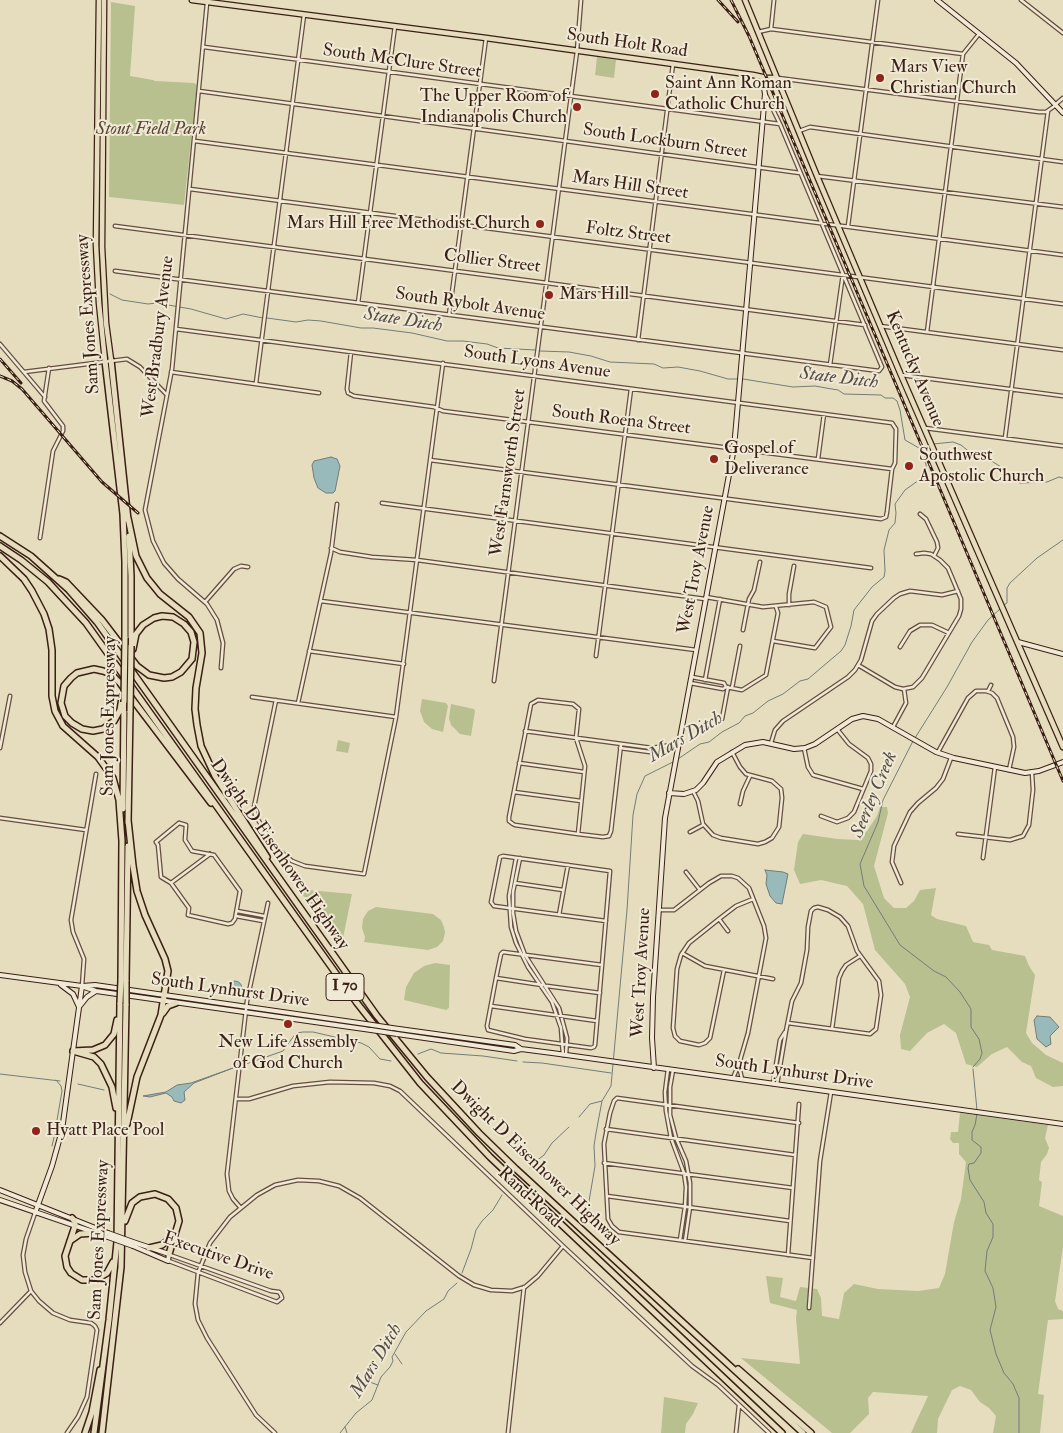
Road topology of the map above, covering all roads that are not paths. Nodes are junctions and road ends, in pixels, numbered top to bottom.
1 (98, 0) edge
2 (104, 0) edge
3 (192, 0) edge
4 (582, 0) edge
5 (745, 0) edge
6 (774, 0) edge
7 (878, 0) edge
8 (937, 0) edge
9 (1021, 0) edge
10 (207, 2) junction
11 (304, 14) junction
12 (395, 26) junction
13 (771, 29) junction
14 (758, 32) junction
15 (1063, 33) edge
16 (979, 34) junction
17 (486, 38) junction
18 (872, 42) junction
19 (204, 47) junction
20 (577, 51) junction
21 (963, 54) junction
22 (298, 60) junction
23 (674, 64) junction
24 (389, 73) junction
25 (762, 77) junction
26 (777, 78) junction
27 (480, 85) junction
28 (867, 89) junction
29 (199, 91) junction
30 (765, 94) junction
31 (571, 97) junction
32 (1063, 98) edge
33 (957, 102) junction
34 (292, 104) junction
35 (1056, 105) junction
36 (668, 110) junction
37 (1048, 111) junction
38 (1063, 113) edge
39 (383, 117) junction
40 (763, 123) junction
41 (778, 124) junction
42 (474, 129) junction
43 (799, 131) junction
44 (861, 134) junction
45 (194, 141) junction
46 (565, 141) junction
47 (951, 147) junction
48 (286, 152) junction
49 (662, 154) junction
50 (1042, 159) junction
51 (1063, 162) edge
52 (377, 165) junction
53 (759, 167) junction
54 (801, 173) junction
55 (817, 176) junction
56 (467, 177) junction
57 (855, 180) junction
58 (190, 189) junction
59 (559, 189) junction
60 (945, 192) junction
61 (280, 201) junction
62 (655, 202) junction
63 (1036, 204) junction
64 (1063, 207) edge
65 (371, 212) junction
66 (755, 215) junction
67 (461, 224) junction
68 (823, 224) junction
69 (838, 225) junction
70 (115, 226) dead end
71 (848, 227) junction
72 (186, 234) junction
73 (552, 236) junction
74 (939, 239) junction
75 (274, 246) junction
76 (649, 249) junction
77 (1030, 251) junction
78 (1063, 255) edge
79 (365, 258) junction
80 (750, 262) junction
81 (455, 270) junction
82 (115, 271) dead end
83 (843, 274) junction
84 (860, 276) junction
85 (181, 280) junction
86 (547, 282) junction
87 (932, 286) junction
88 (268, 291) junction
89 (644, 294) junction
90 (1024, 299) junction
91 (358, 303) junction
92 (1063, 304) edge
93 (746, 308) junction
94 (449, 315) junction
95 (837, 320) junction
96 (865, 325) junction
97 (880, 326) junction
98 (541, 327) junction
99 (176, 329) junction
100 (927, 332) junction
101 (262, 340) junction
102 (638, 340) junction
103 (0, 344) edge
104 (1018, 344) junction
105 (1063, 350) edge
106 (352, 352) junction
107 (742, 354) junction
108 (108, 361) junction
109 (443, 364) junction
110 (830, 365) junction
111 (49, 368) junction
112 (24, 372) junction
113 (171, 372) junction
114 (901, 375) junction
115 (534, 376) junction
116 (256, 383) junction
117 (631, 388) junction
118 (1012, 389) junction
119 (319, 393) dead end
120 (168, 395) junction
121 (1063, 396) edge
122 (45, 397) junction
123 (738, 402) junction
124 (438, 408) junction
125 (824, 414) junction
126 (528, 422) junction
127 (924, 428) junction
128 (625, 434) junction
129 (1005, 438) junction
130 (1063, 446) edge
131 (734, 448) junction
132 (818, 459) junction
133 (430, 460) junction
134 (892, 469) junction
135 (522, 472) junction
136 (619, 485) junction
137 (724, 498) junction
138 (382, 503) dead end
139 (336, 504) dead end
140 (424, 509) junction
141 (920, 514) dead end
142 (128, 518) junction
143 (515, 522) junction
144 (612, 534) junction
145 (0, 536) edge
146 (40, 538) dead end
147 (0, 546) edge
148 (331, 548) junction
149 (715, 548) junction
150 (916, 554) dead end
151 (0, 556) edge
152 (934, 556) junction
153 (417, 560) junction
154 (760, 562) dead end
155 (794, 566) dead end
156 (248, 567) dead end
157 (872, 568) dead end
158 (508, 573) junction
159 (55, 577) junction
160 (605, 585) junction
161 (958, 591) junction
162 (706, 598) junction
163 (720, 599) junction
164 (321, 601) junction
165 (205, 602) junction
166 (748, 604) junction
167 (789, 605) junction
168 (776, 606) junction
169 (410, 612) junction
170 (501, 625) junction
171 (743, 630) dead end
172 (949, 633) junction
173 (598, 638) junction
174 (773, 641) junction
175 (1018, 642) junction
176 (740, 646) dead end
177 (132, 647) junction
178 (900, 647) dead end
179 (696, 650) junction
180 (309, 651) junction
181 (1063, 654) edge
182 (596, 656) dead end
183 (404, 664) junction
184 (858, 665) junction
185 (222, 668) dead end
186 (691, 677) junction
187 (705, 680) junction
188 (494, 681) dead end
189 (690, 683) junction
190 (991, 685) dead end
191 (729, 687) junction
192 (904, 689) junction
193 (988, 692) junction
194 (10, 696) dead end
195 (252, 696) dead end
196 (123, 700) junction
197 (276, 700) junction
198 (298, 703) junction
199 (396, 717) junction
200 (722, 720) dead end
201 (893, 727) junction
202 (837, 729) junction
203 (525, 731) junction
204 (576, 738) junction
205 (770, 743) junction
206 (620, 746) junction
207 (678, 746) junction
208 (1063, 746) edge
209 (0, 748) edge
210 (804, 748) junction
211 (732, 752) junction
212 (938, 752) junction
213 (951, 758) junction
214 (1063, 762) edge
215 (519, 763) junction
216 (995, 767) junction
217 (1009, 770) junction
218 (584, 772) junction
219 (1032, 772) junction
220 (96, 774) dead end
221 (750, 776) junction
222 (864, 789) junction
223 (693, 791) junction
224 (514, 792) junction
225 (669, 793) junction
226 (581, 801) junction
227 (740, 804) dead end
228 (820, 816) dead end
229 (224, 817) junction
230 (0, 818) edge
231 (128, 820) junction
232 (703, 825) junction
233 (86, 830) junction
234 (690, 832) dead end
235 (578, 834) junction
236 (958, 834) dead end
237 (986, 837) junction
238 (771, 840) junction
239 (122, 842) junction
240 (774, 844) dead end
241 (210, 854) junction
242 (518, 858) junction
243 (984, 858) dead end
244 (568, 865) junction
245 (686, 872) dead end
246 (171, 883) junction
247 (512, 883) junction
248 (901, 883) dead end
249 (282, 884) junction
250 (563, 890) junction
251 (700, 890) junction
252 (753, 899) junction
253 (268, 903) dead end
254 (511, 908) junction
255 (659, 910) junction
256 (237, 911) junction
257 (559, 915) junction
258 (236, 916) junction
259 (264, 916) junction
260 (719, 919) junction
261 (263, 921) junction
262 (606, 921) junction
263 (728, 931) dead end
264 (682, 953) junction
265 (521, 954) junction
266 (526, 954) junction
267 (860, 956) junction
268 (602, 966) junction
269 (724, 970) junction
270 (0, 975) edge
271 (759, 976) junction
272 (496, 978) junction
273 (773, 978) dead end
274 (123, 981) junction
275 (60, 983) junction
276 (542, 985) junction
277 (82, 986) junction
278 (546, 986) junction
279 (96, 991) junction
280 (600, 993) junction
281 (163, 998) junction
282 (176, 1003) junction
283 (123, 1004) junction
284 (491, 1006) junction
285 (79, 1007) junction
286 (246, 1007) junction
287 (246, 1012) junction
288 (161, 1015) junction
289 (557, 1016) junction
290 (562, 1016) junction
291 (597, 1022) junction
292 (788, 1023) junction
293 (832, 1029) junction
294 (562, 1044) junction
295 (567, 1045) junction
296 (521, 1049) junction
297 (73, 1051) junction
298 (565, 1055) junction
299 (739, 1064) junction
300 (654, 1068) junction
301 (671, 1070) junction
302 (732, 1078) junction
303 (742, 1079) junction
304 (775, 1084) junction
305 (831, 1092) junction
306 (236, 1099) junction
307 (664, 1104) junction
308 (669, 1104) junction
309 (799, 1104) dead end
310 (799, 1123) junction
311 (1063, 1124) edge
312 (606, 1129) junction
313 (118, 1132) junction
314 (672, 1138) junction
315 (676, 1138) junction
316 (124, 1140) junction
317 (795, 1155) junction
318 (604, 1163) junction
319 (684, 1173) junction
320 (688, 1174) junction
321 (793, 1188) junction
322 (0, 1190) edge
323 (607, 1196) junction
324 (0, 1200) edge
325 (38, 1204) junction
326 (240, 1207) junction
327 (685, 1207) junction
328 (690, 1207) junction
329 (35, 1212) junction
330 (72, 1218) junction
331 (790, 1221) junction
332 (75, 1226) junction
333 (123, 1229) junction
334 (177, 1231) junction
335 (95, 1233) junction
336 (108, 1235) junction
337 (680, 1240) junction
338 (685, 1240) junction
339 (68, 1244) junction
340 (133, 1244) junction
341 (562, 1246) junction
342 (149, 1248) junction
343 (169, 1254) junction
344 (788, 1255) junction
345 (116, 1257) junction
346 (813, 1258) junction
347 (168, 1261) junction
348 (200, 1265) junction
349 (198, 1271) junction
350 (524, 1287) junction
351 (31, 1291) junction
352 (809, 1308) dead end
353 (109, 1320) junction
354 (0, 1323) edge
355 (701, 1338) junction
356 (739, 1405) junction
357 (67, 1433) edge
358 (85, 1433) edge
359 (94, 1433) edge
360 (102, 1433) edge
361 (275, 1433) edge
362 (508, 1433) edge
363 (736, 1433) edge
364 (769, 1433) edge
365 (782, 1433) edge
366 (804, 1433) edge
367 (811, 1433) edge

1 - 108 main road, Sam Jones Expressway
2 - 108 main road, Sam Jones Expressway
3 - 10 main road, South Holt Road
4 - 20 street, West Farnsworth Street
5 - 14 main road, Kentucky Avenue
6 - 13 street
7 - 18 street
8 - 16 street
9 - 15 street
10 - 11 main road, South Holt Road
10 - 19 street, West Bradbury Avenue
11 - 12 main road, South Holt Road
11 - 22 street
12 - 17 main road, South Holt Road
12 - 24 street
13 - 14 street
13 - 18 street
14 - 26 main road, Kentucky Avenue
16 - 21 street
16 - 35 street
17 - 20 main road, South Holt Road
17 - 27 street
18 - 21 street
18 - 28 street
19 - 22 street, South McClure Street
19 - 29 street, West Bradbury Avenue
20 - 23 main road, South Holt Road
20 - 31 street, West Farnsworth Street
21 - 33 street
22 - 24 street, South McClure Street
22 - 34 street
23 - 25 main road, South Holt Road
23 - 36 street
24 - 27 street, South McClure Street
24 - 39 street
25 - 26 main road, South Holt Road
25 - 30 street, West Troy Avenue
26 - 28 street, South Holt Road
26 - 43 main road, Kentucky Avenue
27 - 31 street, South McClure Street
27 - 42 street
28 - 33 street, South Holt Road
28 - 44 street
29 - 34 street, South Lockburn Street
29 - 45 street, West Bradbury Avenue
30 - 40 street, West Troy Avenue
30 - 41 street
31 - 36 street, South McClure Street
31 - 46 street, West Farnsworth Street
32 - 35 street
33 - 37 street, South Holt Road
33 - 47 street
34 - 39 street, South Lockburn Street
34 - 48 street
35 - 37 street
35 - 38 street
36 - 40 street, South McClure Street
36 - 49 street
37 - 50 street
39 - 42 street, South Lockburn Street
39 - 52 street
40 - 41 street, South McClure Street
40 - 53 street, West Troy Avenue
41 - 54 street
42 - 46 street, South Lockburn Street
42 - 56 street
43 - 44 street
43 - 55 main road, Kentucky Avenue
44 - 47 street
44 - 57 street
45 - 48 street, Mars Hill Street
45 - 58 street, West Bradbury Avenue
46 - 49 street, South Lockburn Street
46 - 59 street, West Farnsworth Street
47 - 50 street
47 - 60 street
48 - 52 street, Mars Hill Street
48 - 61 street
49 - 53 street, South Lockburn Street
49 - 62 street
50 - 51 street
50 - 63 street
52 - 56 street, Mars Hill Street
52 - 65 street
53 - 54 street, South Lockburn Street
53 - 66 street, West Troy Avenue
54 - 68 street
55 - 57 street
55 - 69 main road, Kentucky Avenue
56 - 59 street, Mars Hill Street
56 - 67 street
57 - 60 street
57 - 71 street
58 - 61 street, Foltz Street
58 - 72 street, West Bradbury Avenue
59 - 62 street, Mars Hill Street
59 - 73 street, West Farnsworth Street
60 - 63 street
60 - 74 street
61 - 65 street, Foltz Street
61 - 75 street
62 - 66 street, Mars Hill Street
62 - 76 street
63 - 64 street
63 - 77 street
65 - 67 street, Foltz Street
65 - 79 street
66 - 68 street, Mars Hill Street
66 - 80 street, West Troy Avenue
67 - 73 street, Foltz Street
67 - 81 street
68 - 69 street, Mars Hill Street
68 - 83 street
69 - 71 street, Mars Hill Street
69 - 84 main road, Kentucky Avenue
70 - 72 street, Collier Street
71 - 74 street, Mars Hill Street
72 - 75 street, Collier Street
72 - 85 street, West Bradbury Avenue
73 - 76 street, Foltz Street
73 - 86 street, West Farnsworth Street
74 - 77 street, Mars Hill Street
74 - 87 street
75 - 79 street, Collier Street
75 - 88 street
76 - 80 street, Foltz Street
76 - 89 street
77 - 78 street, Mars Hill Street
77 - 90 street
79 - 81 street, Collier Street
79 - 91 street
80 - 83 street, Foltz Street
80 - 93 street, West Troy Avenue
81 - 86 street, Collier Street
81 - 94 street
82 - 85 street, South Rybolt Avenue
83 - 84 street, Foltz Street
83 - 95 street
83 - 96 street
84 - 87 street, Foltz Street
84 - 97 main road, Kentucky Avenue
85 - 88 street, South Rybolt Avenue
85 - 99 street, West Bradbury Avenue
86 - 89 street, Collier Street
86 - 98 street, West Farnsworth Street
87 - 90 street, Foltz Street
87 - 100 street
88 - 91 street, South Rybolt Avenue
88 - 101 street
89 - 93 street, Collier Street
89 - 102 street
90 - 92 street, Foltz Street
90 - 104 street
91 - 94 street, South Rybolt Avenue
93 - 95 street, Collier Street
93 - 107 street, West Troy Avenue
94 - 98 street, South Rybolt Avenue
95 - 96 street, Collier Street
95 - 110 street
96 - 110 street, South Rybolt Avenue
97 - 100 street
97 - 114 main road, Kentucky Avenue
98 - 102 street, South Rybolt Avenue
98 - 115 street, West Farnsworth Street
99 - 101 street, South Lyons Avenue
99 - 113 street, West Bradbury Avenue
100 - 104 street
101 - 106 street, South Lyons Avenue
101 - 116 street
102 - 107 street, South Rybolt Avenue
103 - 112 street
104 - 105 street
104 - 118 street
106 - 109 street, South Lyons Avenue
106 - 124 street, South Roena Street
107 - 110 street, South Rybolt Avenue
107 - 123 street, West Troy Avenue
108 - 111 street
108 - 120 street
108 - 142 highway, Sam Jones Expressway
108 - 196 highway, Sam Jones Expressway, bridge
109 - 115 street, South Lyons Avenue
109 - 124 street
111 - 112 street
111 - 122 street
112 - 122 street
113 - 116 street
113 - 120 street, West Bradbury Avenue
114 - 118 street
114 - 127 main road, Kentucky Avenue
115 - 117 street, South Lyons Avenue
115 - 126 street, West Farnsworth Street
116 - 119 street
117 - 123 street, South Lyons Avenue
117 - 128 street
118 - 121 street
118 - 129 street
120 - 165 street, West Bradbury Avenue
122 - 146 street
123 - 125 street, South Lyons Avenue
123 - 131 street, West Troy Avenue
124 - 126 street, South Roena Street
124 - 133 street
125 - 132 street
125 - 134 street, South Lyons Avenue
126 - 128 street, South Roena Street
126 - 135 street, West Farnsworth Street
127 - 129 street
127 - 175 main road, Kentucky Avenue
128 - 131 street, South Roena Street
128 - 136 street
129 - 130 street
131 - 132 street, South Roena Street
131 - 137 street, West Troy Avenue
132 - 134 street, South Roena Street
133 - 135 street
133 - 140 street
134 - 137 street
135 - 136 street
135 - 143 street, West Farnsworth Street
136 - 137 street
136 - 144 street
137 - 149 street, West Troy Avenue
138 - 140 street
139 - 148 street
140 - 143 street
140 - 153 street
141 - 152 street
142 - 177 highway, Sam Jones Expressway
142 - 249 highway
143 - 144 street
143 - 158 street, West Farnsworth Street
144 - 149 street
144 - 160 street
145 - 159 highway, Dwight D Eisenhower Highway / I 70
147 - 229 highway, Dwight D Eisenhower Highway / I 70
148 - 153 street
148 - 164 street
149 - 157 street
149 - 162 street, West Troy Avenue
150 - 152 street
151 - 239 highway
152 - 161 street
153 - 158 street
153 - 169 street
154 - 166 street
155 - 167 street
156 - 165 street
158 - 160 street
158 - 170 street, West Farnsworth Street
159 - 177 highway
159 - 249 highway, Dwight D Eisenhower Highway / I 70
160 - 162 street
160 - 173 street
161 - 172 street
161 - 184 street
162 - 163 street
162 - 179 street, West Troy Avenue
163 - 166 street
163 - 187 street
164 - 169 street
164 - 180 street
165 - 185 street, West Bradbury Avenue
166 - 168 street
166 - 171 street
167 - 168 street
167 - 174 street
168 - 174 street
169 - 170 street
169 - 183 street
170 - 173 street
170 - 188 street, West Farnsworth Street
172 - 178 street
172 - 192 street
173 - 179 street
173 - 182 street
174 - 191 street
175 - 181 street
175 - 208 main road, Kentucky Avenue
176 - 191 street
177 - 231 highway, Sam Jones Expressway, bridge
179 - 186 street, West Troy Avenue
180 - 183 street
180 - 198 street
183 - 199 street
184 - 192 street
184 - 205 street
186 - 187 street
186 - 189 street, West Troy Avenue
187 - 191 street
189 - 191 street
189 - 207 street, West Troy Avenue
190 - 193 street
191 - 200 street
192 - 201 street
193 - 212 street
193 - 217 street
194 - 209 street
195 - 197 street
196 - 229 highway
196 - 239 highway, Sam Jones Expressway
197 - 198 street
197 - 199 street
198 - 199 street
201 - 202 street
201 - 212 street
202 - 210 street
202 - 222 street
203 - 204 street
203 - 204 street
203 - 215 street
204 - 206 street
204 - 218 street
205 - 210 street
205 - 211 street
206 - 207 street
206 - 235 street
207 - 225 street, West Troy Avenue
210 - 222 street
211 - 221 street
211 - 223 street
212 - 213 street
213 - 216 street
213 - 248 street
214 - 219 street
215 - 218 street
215 - 224 street
216 - 217 street
216 - 237 street
217 - 219 street
218 - 226 street
219 - 237 street
220 - 233 street
221 - 227 street
221 - 238 street
222 - 228 street
223 - 225 street
223 - 232 street
224 - 226 street
224 - 235 street
225 - 255 street, West Troy Avenue
226 - 235 street
229 - 365 highway, Dwight D Eisenhower Highway / I 70
230 - 233 street
231 - 274 highway, Sam Jones Expressway
231 - 281 highway
232 - 234 street
232 - 238 street
233 - 277 street
236 - 237 street
237 - 243 street
238 - 240 street
239 - 274 highway, Sam Jones Expressway
241 - 246 street
241 - 246 street
241 - 256 street
242 - 244 street
242 - 247 street
242 - 254 street
244 - 250 street
244 - 262 street
245 - 251 street
246 - 258 street
247 - 250 street
247 - 254 street
249 - 355 highway, Dwight D Eisenhower Highway / I 70
250 - 257 street
251 - 252 street
251 - 255 street
252 - 260 street
252 - 271 street
253 - 259 street
254 - 257 street
254 - 265 street
254 - 266 street
255 - 300 street, West Troy Avenue
256 - 258 street
256 - 259 street
257 - 262 street
258 - 261 street
259 - 261 street
260 - 263 street
260 - 264 street
261 - 286 street
262 - 268 street
264 - 269 street
264 - 269 street
265 - 266 street
265 - 272 street
265 - 276 street
266 - 268 street
266 - 278 street
267 - 292 street
267 - 293 street
267 - 293 street
268 - 280 street
269 - 271 street
270 - 275 street, South Lynhurst Drive
271 - 273 street
271 - 299 street
272 - 276 street
272 - 284 street
274 - 283 highway, Sam Jones Expressway, bridge
275 - 277 street, South Lynhurst Drive
275 - 285 street
276 - 278 street
276 - 289 street
277 - 279 street, South Lynhurst Drive
277 - 281 street, South Lynhurst Drive
277 - 285 street
278 - 280 street
278 - 290 street
279 - 281 street, South Lynhurst Drive
279 - 285 street
280 - 291 street
281 - 282 street, South Lynhurst Drive
281 - 286 street, South Lynhurst Drive
281 - 288 highway
282 - 287 street, South Lynhurst Drive
282 - 288 highway
283 - 297 highway
283 - 313 highway, Sam Jones Expressway
283 - 316 highway, Sam Jones Expressway
284 - 289 street
284 - 294 street
285 - 297 street
286 - 287 street
286 - 296 street, South Lynhurst Drive, bridge
287 - 296 street, South Lynhurst Drive, bridge
287 - 306 street
288 - 316 highway
289 - 290 street
289 - 294 street
290 - 291 street
290 - 295 street
291 - 295 street
292 - 293 street
292 - 304 street
294 - 295 street
294 - 298 street
295 - 298 street
296 - 298 street, South Lynhurst Drive
297 - 313 highway
297 - 325 street
298 - 300 street, South Lynhurst Drive
299 - 302 street
299 - 303 street
300 - 301 street, South Lynhurst Drive
301 - 302 street, South Lynhurst Drive
301 - 307 street
301 - 308 street
302 - 303 street, South Lynhurst Drive
303 - 304 street, South Lynhurst Drive
304 - 305 street, South Lynhurst Drive
305 - 311 street, South Lynhurst Drive
305 - 346 street
306 - 326 street
306 - 341 street, Rand Road
307 - 308 street
307 - 312 street
307 - 314 street
308 - 310 street
308 - 315 street
309 - 310 street
310 - 317 street
312 - 314 street
312 - 318 street
313 - 345 highway, Sam Jones Expressway
314 - 315 street
314 - 319 street
315 - 317 street
315 - 320 street
316 - 333 highway, Sam Jones Expressway
317 - 321 street
318 - 319 street
318 - 323 street
319 - 320 street
319 - 327 street
320 - 321 street
320 - 328 street
321 - 331 street
322 - 325 street, Executive Drive
323 - 327 street
323 - 337 street
324 - 329 street, Executive Drive
325 - 329 street
325 - 330 street, Executive Drive
326 - 348 street
326 - 350 street
327 - 328 street
327 - 337 street
328 - 331 street
328 - 338 street
329 - 332 street, Executive Drive
329 - 351 street
330 - 332 highway
330 - 336 street, Executive Drive
331 - 344 street
332 - 335 street, Executive Drive
332 - 339 highway
333 - 334 highway
333 - 360 highway, Sam Jones Expressway
334 - 342 highway
334 - 343 highway
335 - 336 street, Executive Drive
335 - 339 highway
336 - 340 street, Executive Drive, bridge
337 - 338 street
338 - 344 street
339 - 345 highway
340 - 342 street, Executive Drive
340 - 347 street, Executive Drive
341 - 350 street
341 - 356 street, Rand Road
342 - 343 street, Executive Drive
343 - 347 street
343 - 348 street, Executive Drive
344 - 346 street
345 - 353 highway, Sam Jones Expressway
346 - 352 street
347 - 349 street, Executive Drive
348 - 349 street
348 - 349 street, Executive Drive
349 - 361 street
350 - 362 street
351 - 354 street
351 - 357 street
353 - 358 highway
353 - 359 highway, Sam Jones Expressway
355 - 366 highway, Dwight D Eisenhower Highway / I 70
355 - 367 highway
356 - 363 street
356 - 364 street, Rand Road

